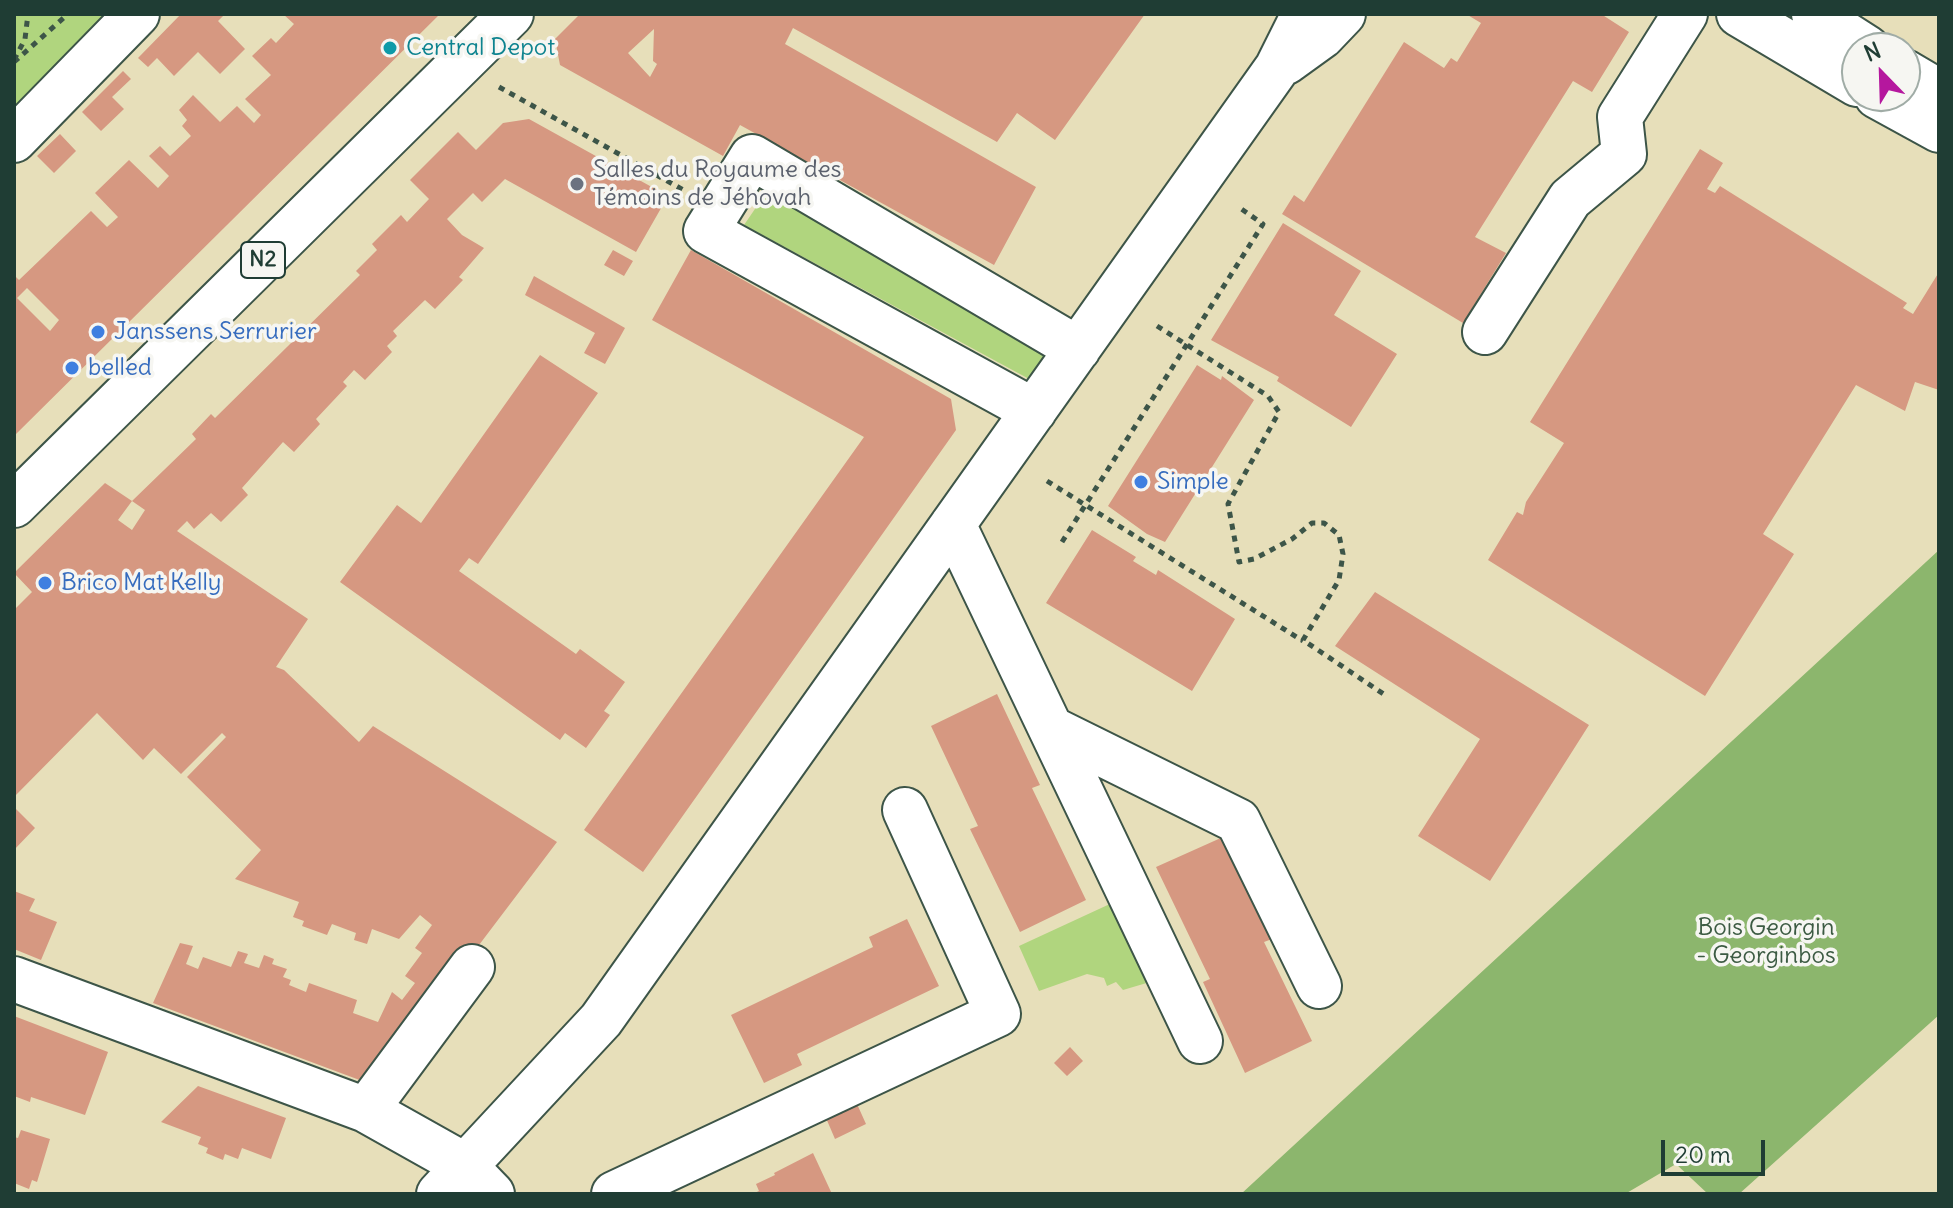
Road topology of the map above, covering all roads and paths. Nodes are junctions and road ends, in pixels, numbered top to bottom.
1 (28, 14) edge
2 (68, 14) edge
3 (137, 14) edge
4 (511, 14) edge
5 (1304, 14) edge
6 (1343, 14) edge
7 (1685, 14) edge
8 (1739, 14) edge
9 (1814, 14) edge
10 (1842, 32) edge
11 (14, 61) edge
12 (1277, 68) junction
13 (1841, 75) edge
14 (1921, 81) edge
15 (499, 87) dead end
16 (1939, 92) edge
17 (1906, 112) edge
18 (1939, 130) edge
19 (14, 140) edge
20 (1240, 208) dead end
21 (719, 210) junction
22 (1157, 326) dead end
23 (1485, 332) dead end
24 (1186, 344) junction
25 (1078, 349) junction
26 (1034, 411) junction
27 (1047, 481) dead end
28 (14, 505) edge
29 (1085, 505) junction
30 (953, 524) junction
31 (1062, 542) dead end
32 (1304, 641) junction
33 (1388, 697) dead end
34 (1052, 729) junction
35 (905, 810) dead end
36 (472, 967) dead end
37 (14, 979) edge
38 (1319, 986) dead end
39 (1200, 1041) dead end
40 (366, 1110) junction
41 (465, 1184) edge
42 (614, 1194) edge

1 - 11 path
2 - 11 path
3 - 19 street
4 - 28 street, N2
5 - 12 street
6 - 12 street
7 - 23 street
8 - 13 street
9 - 10 street
12 - 25 street
14 - 16 street
15 - 21 path
17 - 18 street
20 - 24 path
21 - 25 street
21 - 26 street
22 - 24 path
24 - 29 path
24 - 32 path
25 - 26 street
26 - 30 street
27 - 29 path
29 - 31 path
29 - 32 path
30 - 34 street
30 - 41 street
32 - 33 path
34 - 38 street
34 - 39 street
35 - 42 street
36 - 40 street
37 - 40 street
40 - 41 street

